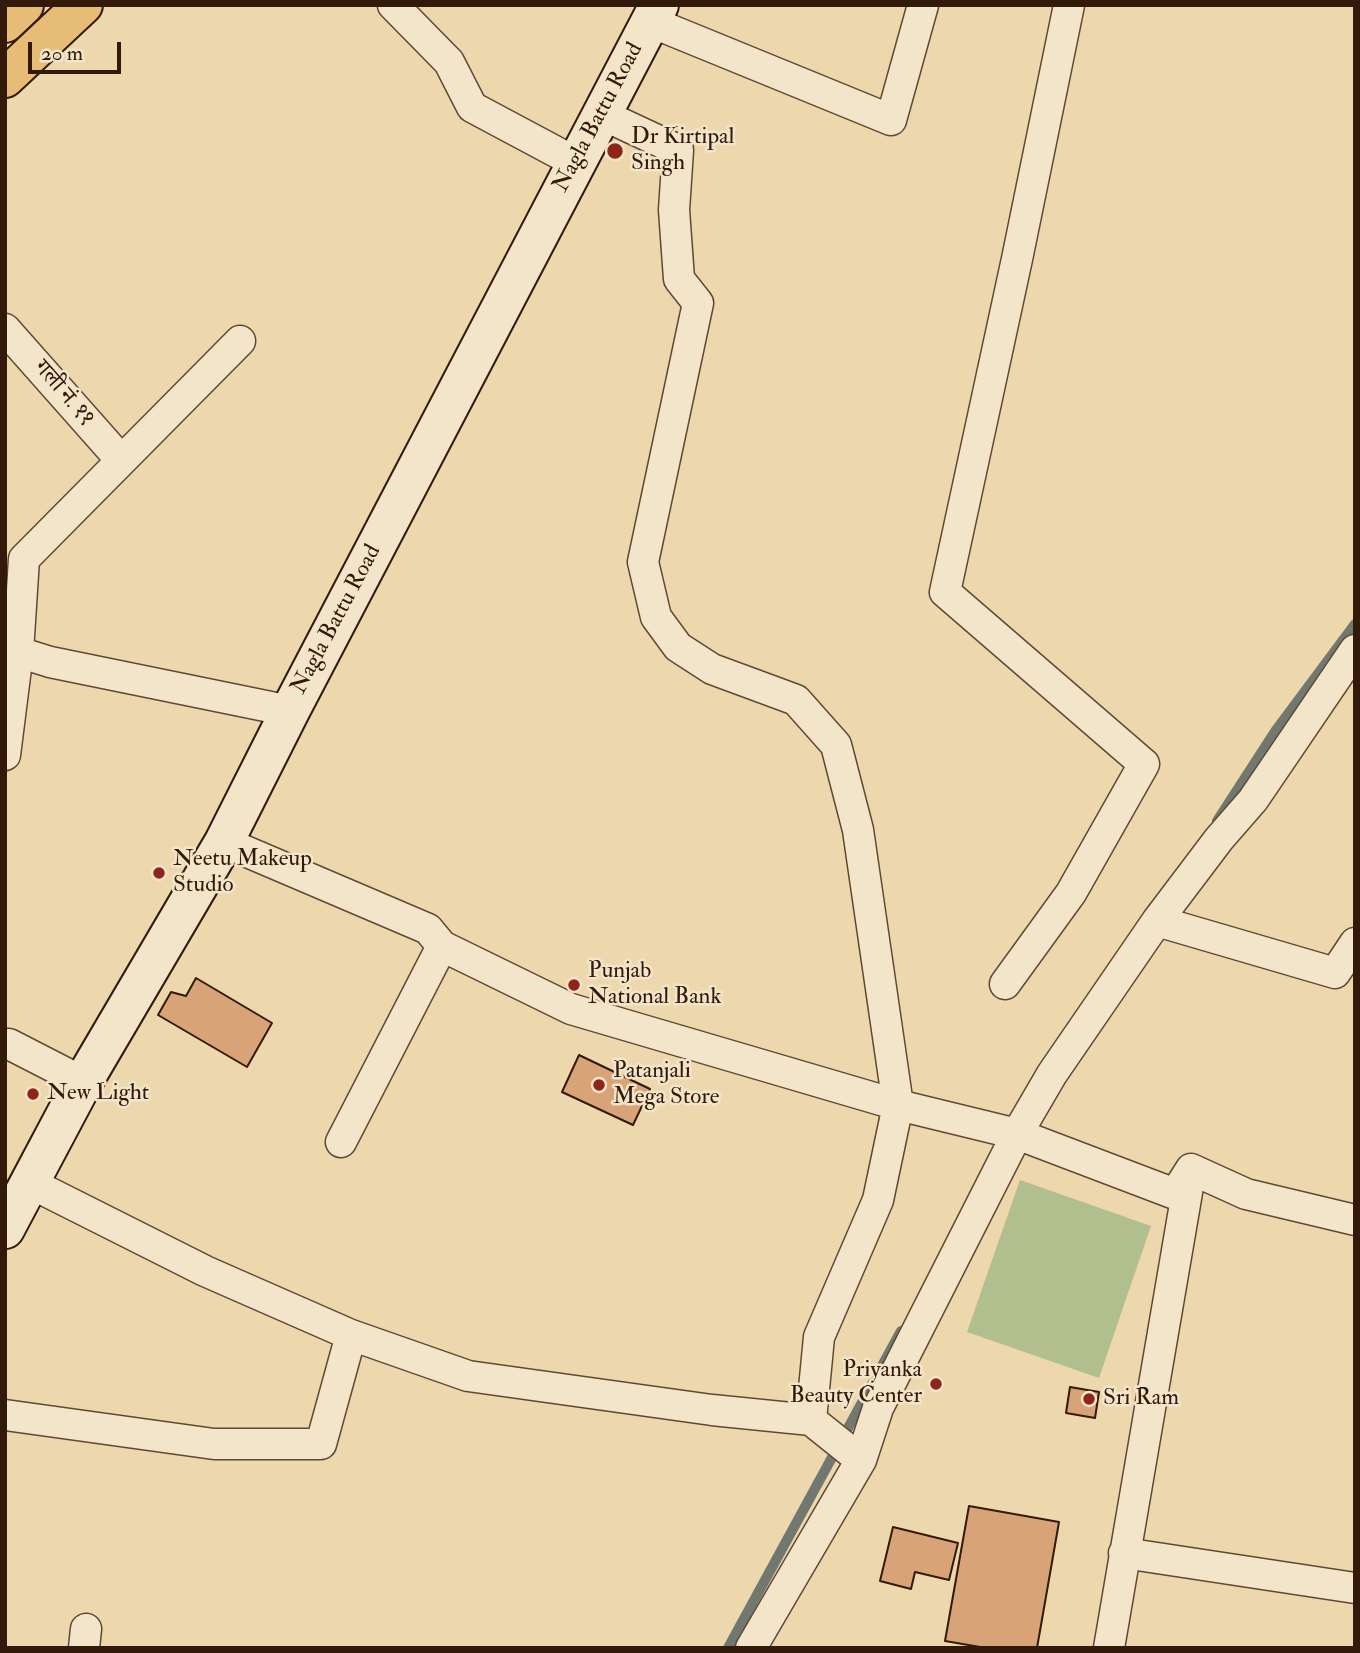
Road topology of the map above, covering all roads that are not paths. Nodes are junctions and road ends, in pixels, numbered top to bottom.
1 (24, 5) edge
2 (83, 5) edge
3 (393, 5) edge
4 (923, 5) edge
5 (1069, 5) edge
6 (655, 13) edge
7 (5, 23) edge
8 (5, 78) edge
9 (601, 114) junction
10 (575, 162) junction
11 (5, 329) edge
12 (240, 341) dead end
13 (121, 460) junction
14 (1355, 650) edge
15 (12, 651) edge
16 (290, 711) junction
17 (5, 755) edge
18 (224, 842) junction
19 (1157, 921) junction
20 (1355, 943) edge
21 (442, 946) junction
22 (1345, 974) edge
23 (1005, 984) dead end
24 (5, 1044) edge
25 (83, 1082) junction
26 (898, 1105) junction
27 (1008, 1132) junction
28 (341, 1142) dead end
29 (1191, 1169) junction
30 (30, 1183) junction
31 (1355, 1220) edge
32 (5, 1229) edge
33 (351, 1335) junction
34 (5, 1415) edge
35 (811, 1420) junction
36 (861, 1460) junction
37 (1124, 1553) junction
38 (1355, 1588) edge
39 (751, 1648) edge
40 (1109, 1648) edge

1 - 7 highway
2 - 8 highway
3 - 10 street
4 - 6 street
5 - 23 street
6 - 9 street, Nagla Battu Road
9 - 10 street, Nagla Battu Road
9 - 26 street
10 - 16 street, Nagla Battu Road
11 - 13 street, गली नं. ११
12 - 13 street
13 - 15 street
14 - 19 street
15 - 16 street
15 - 17 street
16 - 18 street, Nagla Battu Road
18 - 21 street
18 - 25 street, Nagla Battu Road
19 - 22 street
19 - 27 street
20 - 22 street
21 - 26 street
21 - 28 street
24 - 25 street
25 - 30 street, Nagla Battu Road
26 - 27 street
26 - 35 street
27 - 29 street
27 - 36 street
29 - 31 street
29 - 37 street
30 - 32 street, Nagla Battu Road
30 - 33 street
33 - 34 street
33 - 35 street
35 - 36 street
36 - 39 street
37 - 38 street
37 - 40 street

